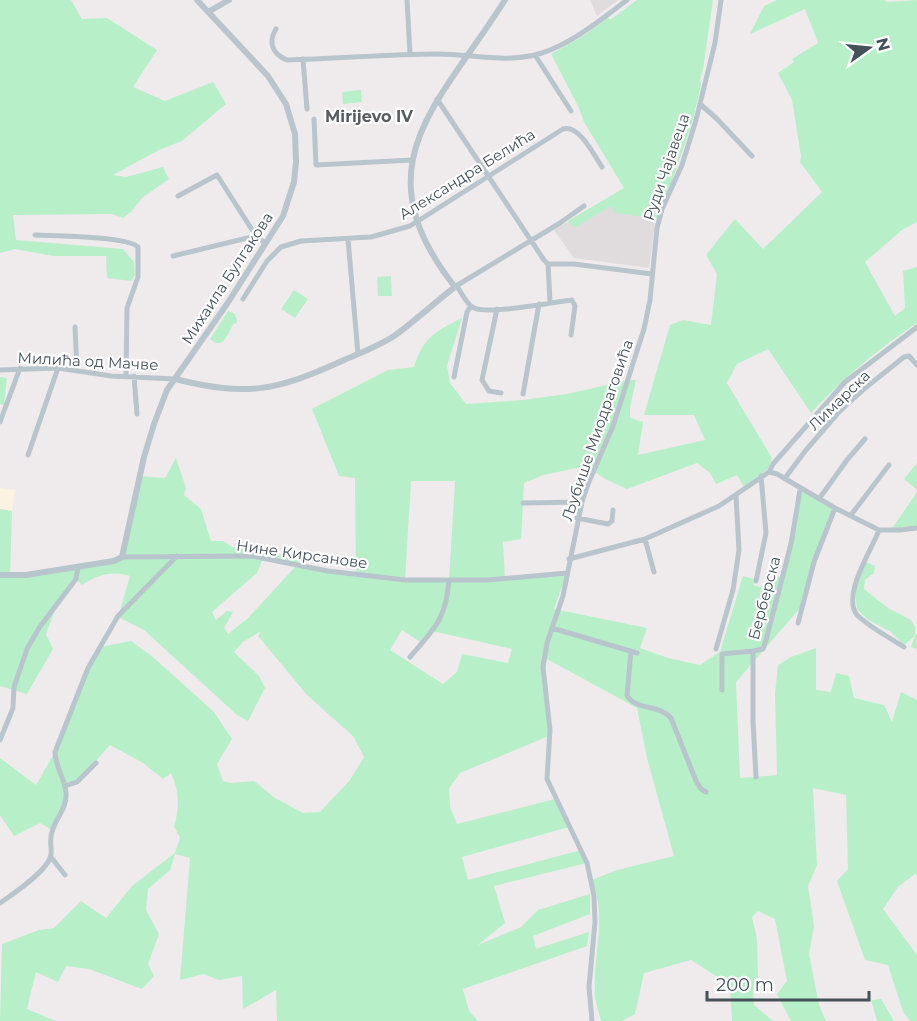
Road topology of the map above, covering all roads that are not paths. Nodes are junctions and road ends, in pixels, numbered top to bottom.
1 (197, 0) edge
2 (229, 0) edge
3 (407, 0) edge
4 (505, 0) edge
5 (627, 0) edge
6 (721, 0) edge
7 (208, 12) junction
8 (276, 29) dead end
9 (410, 54) junction
10 (535, 55) junction
11 (467, 57) junction
12 (303, 59) junction
13 (437, 99) junction
14 (700, 104) junction
15 (307, 109) dead end
16 (571, 111) dead end
17 (314, 119) dead end
18 (752, 156) dead end
19 (412, 160) junction
20 (602, 167) dead end
21 (488, 177) junction
22 (178, 196) dead end
23 (584, 206) dead end
24 (417, 222) junction
25 (35, 234) dead end
26 (256, 236) junction
27 (348, 239) junction
28 (531, 240) junction
29 (265, 243) junction
30 (173, 256) dead end
31 (548, 264) junction
32 (652, 274) junction
33 (456, 286) junction
34 (243, 299) dead end
35 (550, 302) junction
36 (539, 304) junction
37 (471, 306) junction
38 (497, 309) junction
39 (75, 327) dead end
40 (917, 327) edge
41 (570, 334) dead end
42 (358, 354) junction
43 (917, 365) edge
44 (20, 368) junction
45 (58, 368) junction
46 (0, 370) edge
47 (78, 371) junction
48 (126, 376) junction
49 (134, 376) junction
50 (454, 376) dead end
51 (175, 379) junction
52 (501, 393) dead end
53 (523, 394) dead end
54 (137, 414) dead end
55 (0, 422) edge
56 (865, 439) dead end
57 (28, 455) dead end
58 (889, 465) dead end
59 (769, 472) junction
60 (761, 476) junction
61 (785, 478) junction
62 (801, 490) junction
63 (736, 496) junction
64 (819, 499) junction
65 (582, 502) junction
66 (523, 503) dead end
67 (835, 508) junction
68 (614, 510) dead end
69 (851, 515) junction
70 (578, 518) junction
71 (917, 528) edge
72 (879, 530) junction
73 (645, 539) junction
74 (177, 556) junction
75 (122, 557) junction
76 (569, 559) junction
77 (78, 567) junction
78 (654, 572) dead end
79 (567, 573) junction
80 (0, 575) edge
81 (449, 580) junction
82 (756, 581) dead end
83 (798, 623) dead end
84 (552, 628) junction
85 (904, 647) dead end
86 (716, 649) dead end
87 (753, 651) junction
88 (410, 657) dead end
89 (722, 690) dead end
90 (0, 740) edge
91 (96, 763) dead end
92 (756, 777) dead end
93 (65, 786) junction
94 (706, 792) dead end
95 (51, 857) junction
96 (65, 875) dead end
97 (0, 903) edge
98 (592, 1021) edge

1 - 7 street, Михаила Булгакова
2 - 7 street
3 - 9 street
4 - 11 street
5 - 10 street
6 - 14 street, Руди Чајавеца
7 - 29 street, Михаила Булгакова
8 - 12 street
9 - 11 street
9 - 12 street
10 - 11 street
10 - 16 street
11 - 13 street
12 - 15 street
13 - 19 street
13 - 21 street
14 - 18 street, Руди Чајавеца
14 - 32 street, Руди Чајавеца
17 - 19 street
19 - 24 street
20 - 21 street, Александра Белића
21 - 24 street, Александра Белића
21 - 28 street
22 - 26 street
23 - 28 street
24 - 27 street, Александра Белића
24 - 33 street
25 - 48 street
26 - 29 street
26 - 30 street
27 - 34 street, Александра Белића
27 - 42 street
28 - 31 street
28 - 33 street
29 - 51 street, Михаила Булгакова
31 - 32 street
31 - 35 street
32 - 65 street, Љубише Миодраговића
33 - 37 street
33 - 42 street
35 - 36 street
35 - 41 street
36 - 38 street
36 - 53 street
37 - 38 street
37 - 50 street
38 - 52 street
39 - 47 street
40 - 59 street
42 - 51 street
43 - 61 street, Лимарска
44 - 45 street, Милића од Мачве
44 - 46 street, Милића од Мачве
44 - 55 street
45 - 47 street, Милића од Мачве
45 - 57 street
47 - 48 street, Милића од Мачве
48 - 49 street, Милића од Мачве
49 - 51 street, Милића од Мачве
49 - 54 street
51 - 75 street, Михаила Булгакова
56 - 64 street
58 - 69 street
59 - 60 street
59 - 61 street
60 - 63 street
60 - 82 street
61 - 62 street
62 - 64 street
62 - 87 street, Берберска
63 - 73 street
63 - 86 street
64 - 67 street
65 - 66 street
65 - 70 street, Љубише Миодраговића
67 - 69 street
67 - 83 street
68 - 70 street
69 - 72 street
70 - 76 street, Љубише Миодраговића
71 - 72 street
72 - 85 street
73 - 76 street
73 - 78 street
74 - 75 street, Нине Кирсанове
74 - 81 street, Нине Кирсанове
74 - 93 street
75 - 77 street, Нине Кирсанове
76 - 79 street, Љубише Миодраговића
77 - 80 street, Нине Кирсанове
77 - 90 street
79 - 81 street, Нине Кирсанове
79 - 84 street, Љубише Миодраговића
81 - 88 street
84 - 94 street
84 - 98 street, Љубише Миодраговића
87 - 89 street
87 - 92 street, Берберска
91 - 93 street
93 - 95 street
95 - 96 street
95 - 97 street

